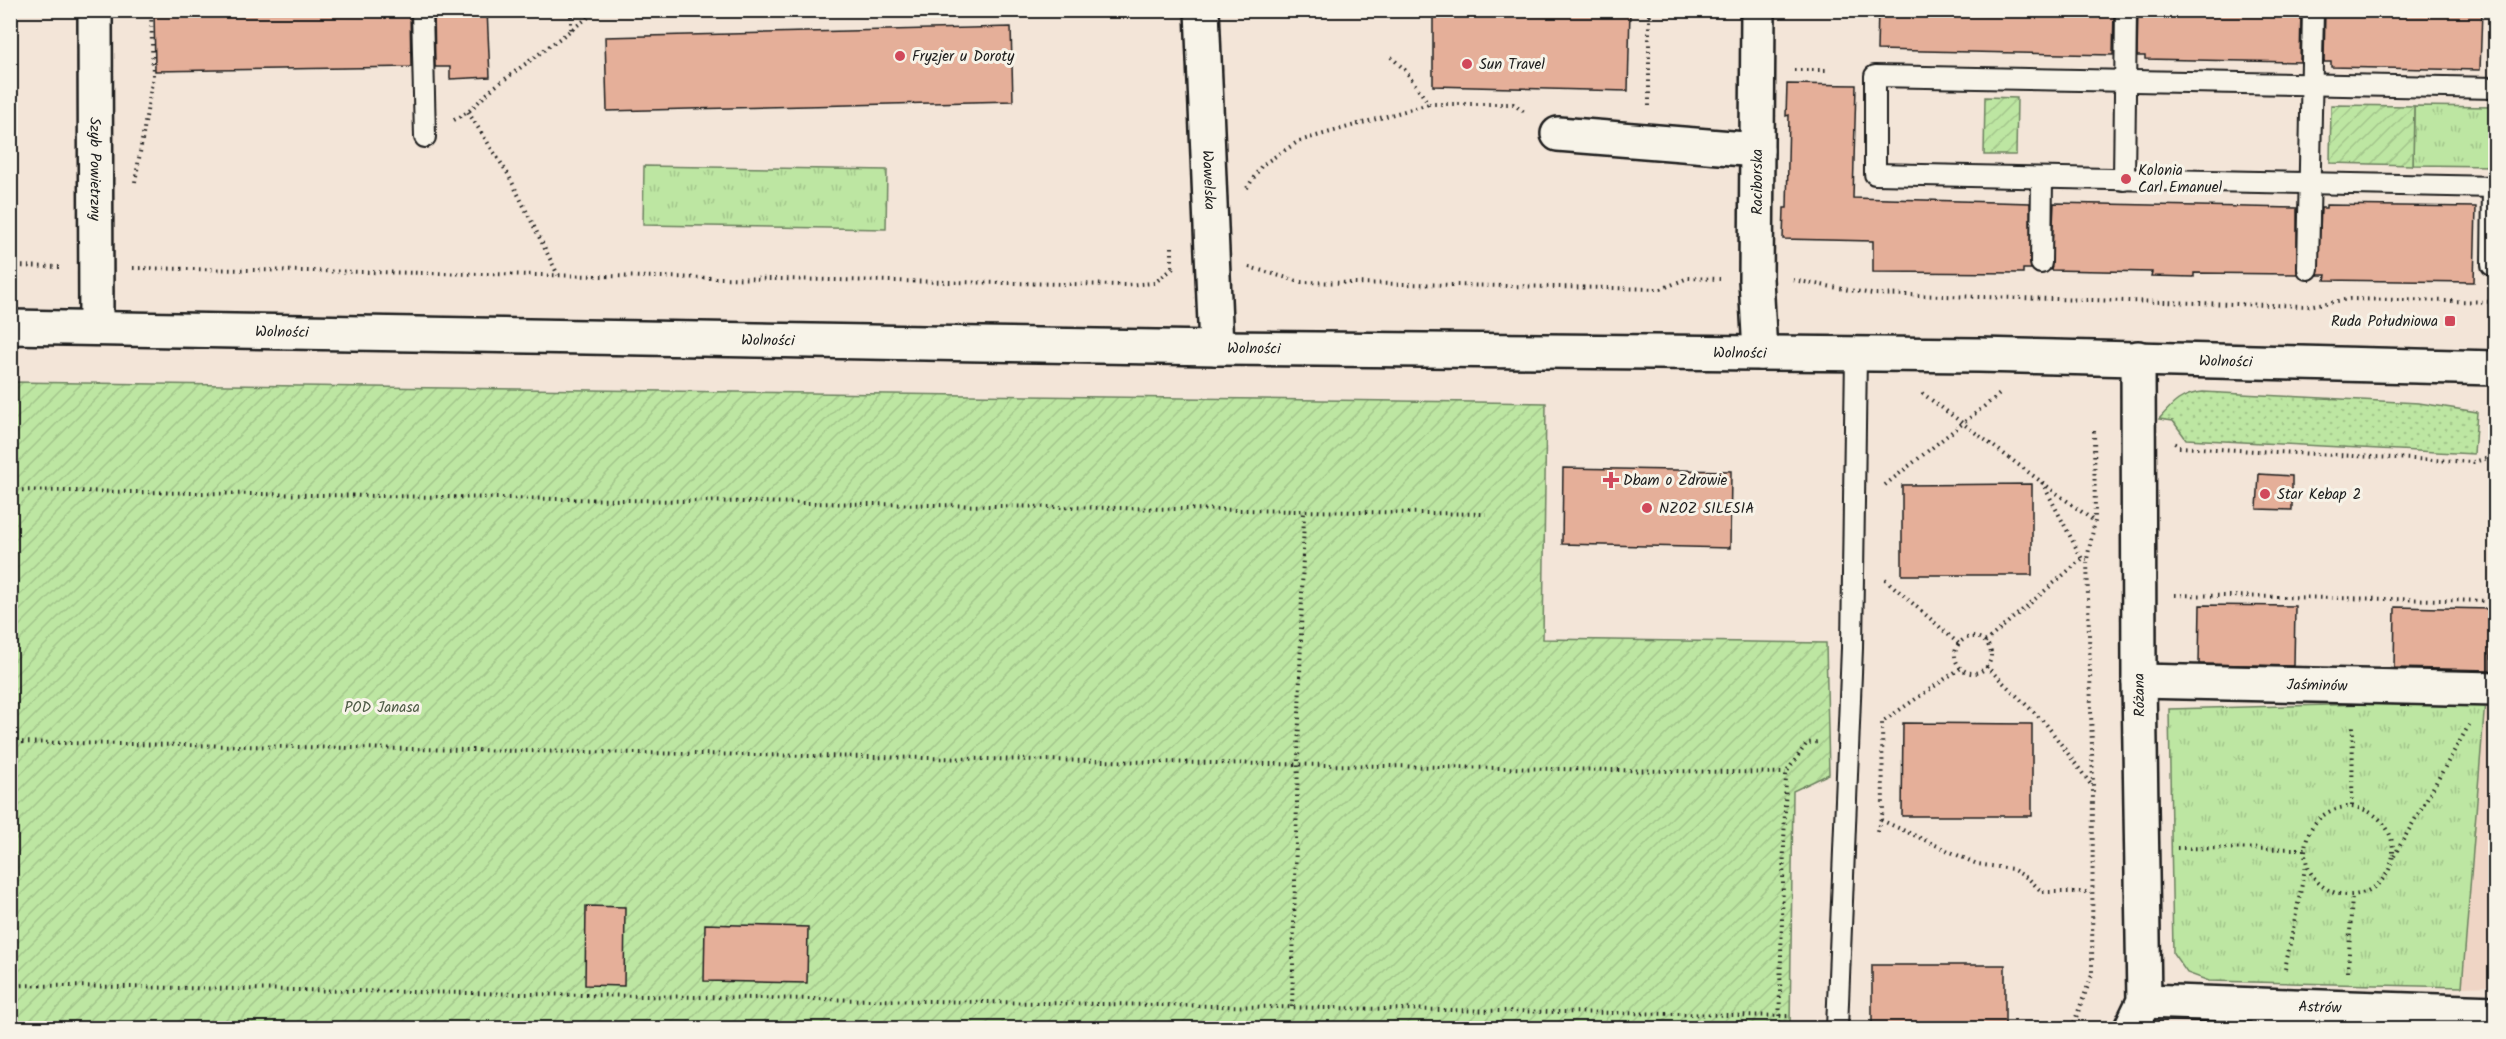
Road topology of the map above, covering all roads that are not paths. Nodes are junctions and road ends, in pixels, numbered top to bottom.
1 (95, 10) edge
2 (422, 10) edge
3 (1203, 10) edge
4 (1758, 10) edge
5 (2126, 10) edge
6 (2313, 10) edge
7 (2125, 81) junction
8 (2311, 85) junction
9 (2496, 88) edge
10 (1558, 134) road end
11 (425, 137) dead end
12 (1757, 150) junction
13 (2042, 178) junction
14 (2124, 180) junction
15 (2310, 183) junction
16 (2494, 187) edge
17 (2041, 263) dead end
18 (2492, 265) dead end
19 (2308, 269) dead end
20 (10, 327) edge
21 (96, 327) junction
22 (1216, 348) junction
23 (1760, 353) junction
24 (1856, 353) junction
25 (2138, 358) junction
26 (2496, 368) edge
27 (2139, 681) junction
28 (2492, 689) edge
29 (2267, 1012) edge
30 (2496, 1013) edge
31 (2138, 1015) edge
32 (1837, 1029) edge

1 - 21 street, Szyb Powietrzny
2 - 11 lane
3 - 22 street, Wawelska
4 - 12 street, Raciborska
5 - 7 lane
6 - 8 lane
7 - 8 lane
7 - 13 lane
7 - 14 lane
8 - 9 lane
8 - 15 lane
10 - 12 street
12 - 23 street, Raciborska
13 - 14 lane
13 - 17 lane
14 - 15 lane
15 - 16 lane
15 - 19 lane
16 - 18 lane
20 - 21 street, Wolności
21 - 22 street, Wolności
22 - 23 street, Wolności
23 - 24 street, Wolności
24 - 25 street, Wolności
24 - 32 lane
25 - 26 street, Wolności
25 - 27 street, Różana
27 - 28 street, Jaśminów
27 - 31 street, Różana
29 - 30 street, Astrów
29 - 31 street, Astrów

